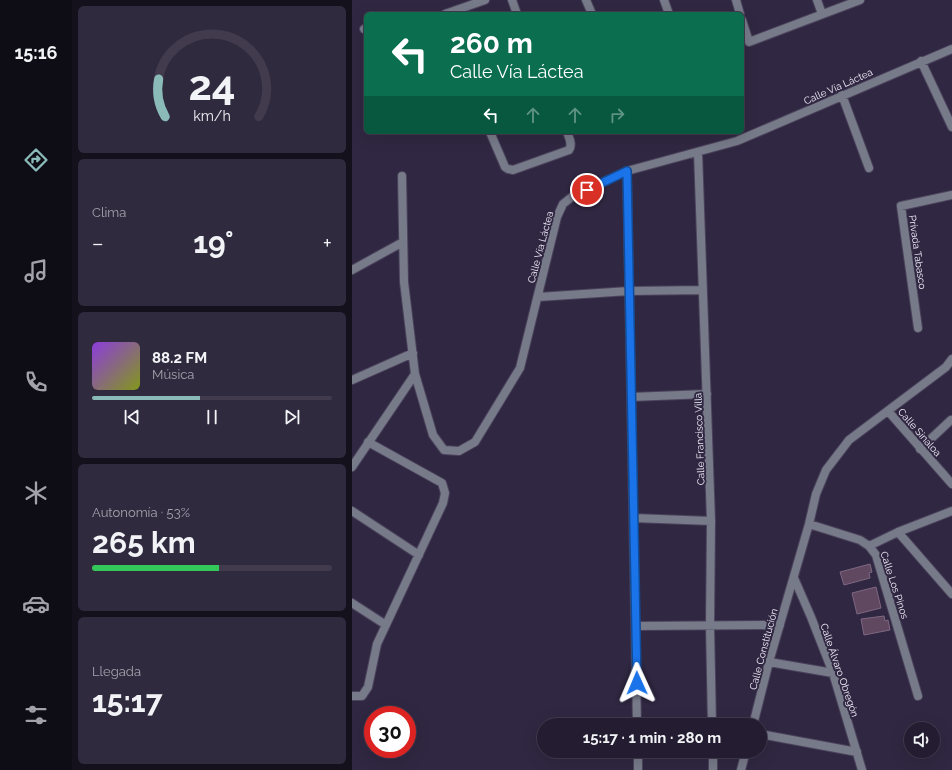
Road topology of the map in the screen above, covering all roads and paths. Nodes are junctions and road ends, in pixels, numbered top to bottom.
1 (485, 0) edge
2 (512, 0) edge
3 (586, 0) edge
4 (664, 0) edge
5 (736, 0) edge
6 (817, 0) edge
7 (860, 0) edge
8 (451, 12) edge
9 (517, 12) edge
10 (591, 12) edge
11 (669, 12) edge
12 (739, 12) edge
13 (822, 14) junction
14 (744, 26) edge
15 (952, 49) edge
16 (921, 61) junction
17 (842, 95) junction
18 (952, 127) edge
19 (491, 134) edge
20 (567, 134) edge
21 (698, 152) junction
22 (869, 168) dead end
23 (627, 171) junction
24 (402, 176) dead end
25 (952, 195) edge
26 (403, 242) junction
27 (352, 270) edge
28 (703, 290) junction
29 (629, 291) junction
30 (538, 297) junction
31 (918, 328) dead end
32 (412, 353) junction
33 (952, 359) edge
34 (415, 374) junction
35 (352, 380) edge
36 (707, 394) junction
37 (631, 397) junction
38 (888, 411) junction
39 (952, 420) edge
40 (368, 442) junction
41 (920, 449) junction
42 (352, 467) edge
43 (952, 484) edge
44 (352, 511) edge
45 (952, 511) edge
46 (634, 518) junction
47 (711, 520) junction
48 (810, 524) junction
49 (898, 532) junction
50 (869, 546) junction
51 (419, 555) junction
52 (794, 578) junction
53 (952, 594) edge
54 (352, 603) edge
55 (386, 625) junction
56 (780, 625) junction
57 (636, 626) junction
58 (710, 626) junction
59 (769, 662) junction
60 (833, 673) junction
61 (352, 696) edge
62 (918, 696) dead end
63 (637, 718) edge
64 (712, 718) edge
65 (755, 718) edge
66 (767, 735) edge
67 (857, 752) junction
68 (638, 758) edge
69 (713, 758) edge
70 (744, 758) edge
71 (638, 770) edge
72 (713, 770) edge
73 (741, 770) edge
74 (862, 770) edge

1 - 8 street
2 - 9 street
3 - 10 street
4 - 11 street
5 - 12 street
6 - 13 street
7 - 13 street
13 - 14 street
15 - 16 street, Calle Vía Láctea
16 - 17 street, Calle Vía Láctea
16 - 18 street
17 - 21 street, Calle Vía Láctea
17 - 22 street
19 - 20 street
21 - 23 street, Calle Vía Láctea
21 - 28 street, Calle Francisco Villa
23 - 29 street
23 - 30 street, Calle Vía Láctea
24 - 26 street
25 - 31 street, Privada Tabasco
26 - 27 street
26 - 32 street
28 - 29 street
28 - 36 street, Calle Francisco Villa
29 - 30 street
29 - 37 street
30 - 34 street, Calle Vía Láctea
32 - 34 street
32 - 35 street
33 - 38 street, Calle Constitución
34 - 40 street
36 - 37 street
36 - 47 street, Calle Francisco Villa
37 - 46 street
38 - 41 street, Calle Sinaloa
38 - 48 street, Calle Constitución
39 - 41 street
40 - 42 street
40 - 51 street
41 - 43 street, Calle Sinaloa
44 - 51 street
45 - 49 street, Calle Los Pinos
46 - 47 street
46 - 57 street
47 - 58 street, Calle Francisco Villa
48 - 50 street
48 - 52 street, Calle Constitución
49 - 50 street, Calle Los Pinos
49 - 53 street
50 - 62 street, Calle Los Pinos
51 - 55 street
52 - 56 street, Calle Constitución
52 - 60 street, Calle Álvaro Obregón
54 - 55 street
55 - 61 street
56 - 58 street
56 - 59 street, Calle Constitución
57 - 58 street
57 - 63 street
58 - 64 street, Calle Francisco Villa
59 - 60 street
59 - 65 street, Calle Constitución
60 - 67 street, Calle Álvaro Obregón
66 - 67 street
67 - 74 street, Calle Álvaro Obregón
68 - 71 street
69 - 72 street
70 - 73 street

